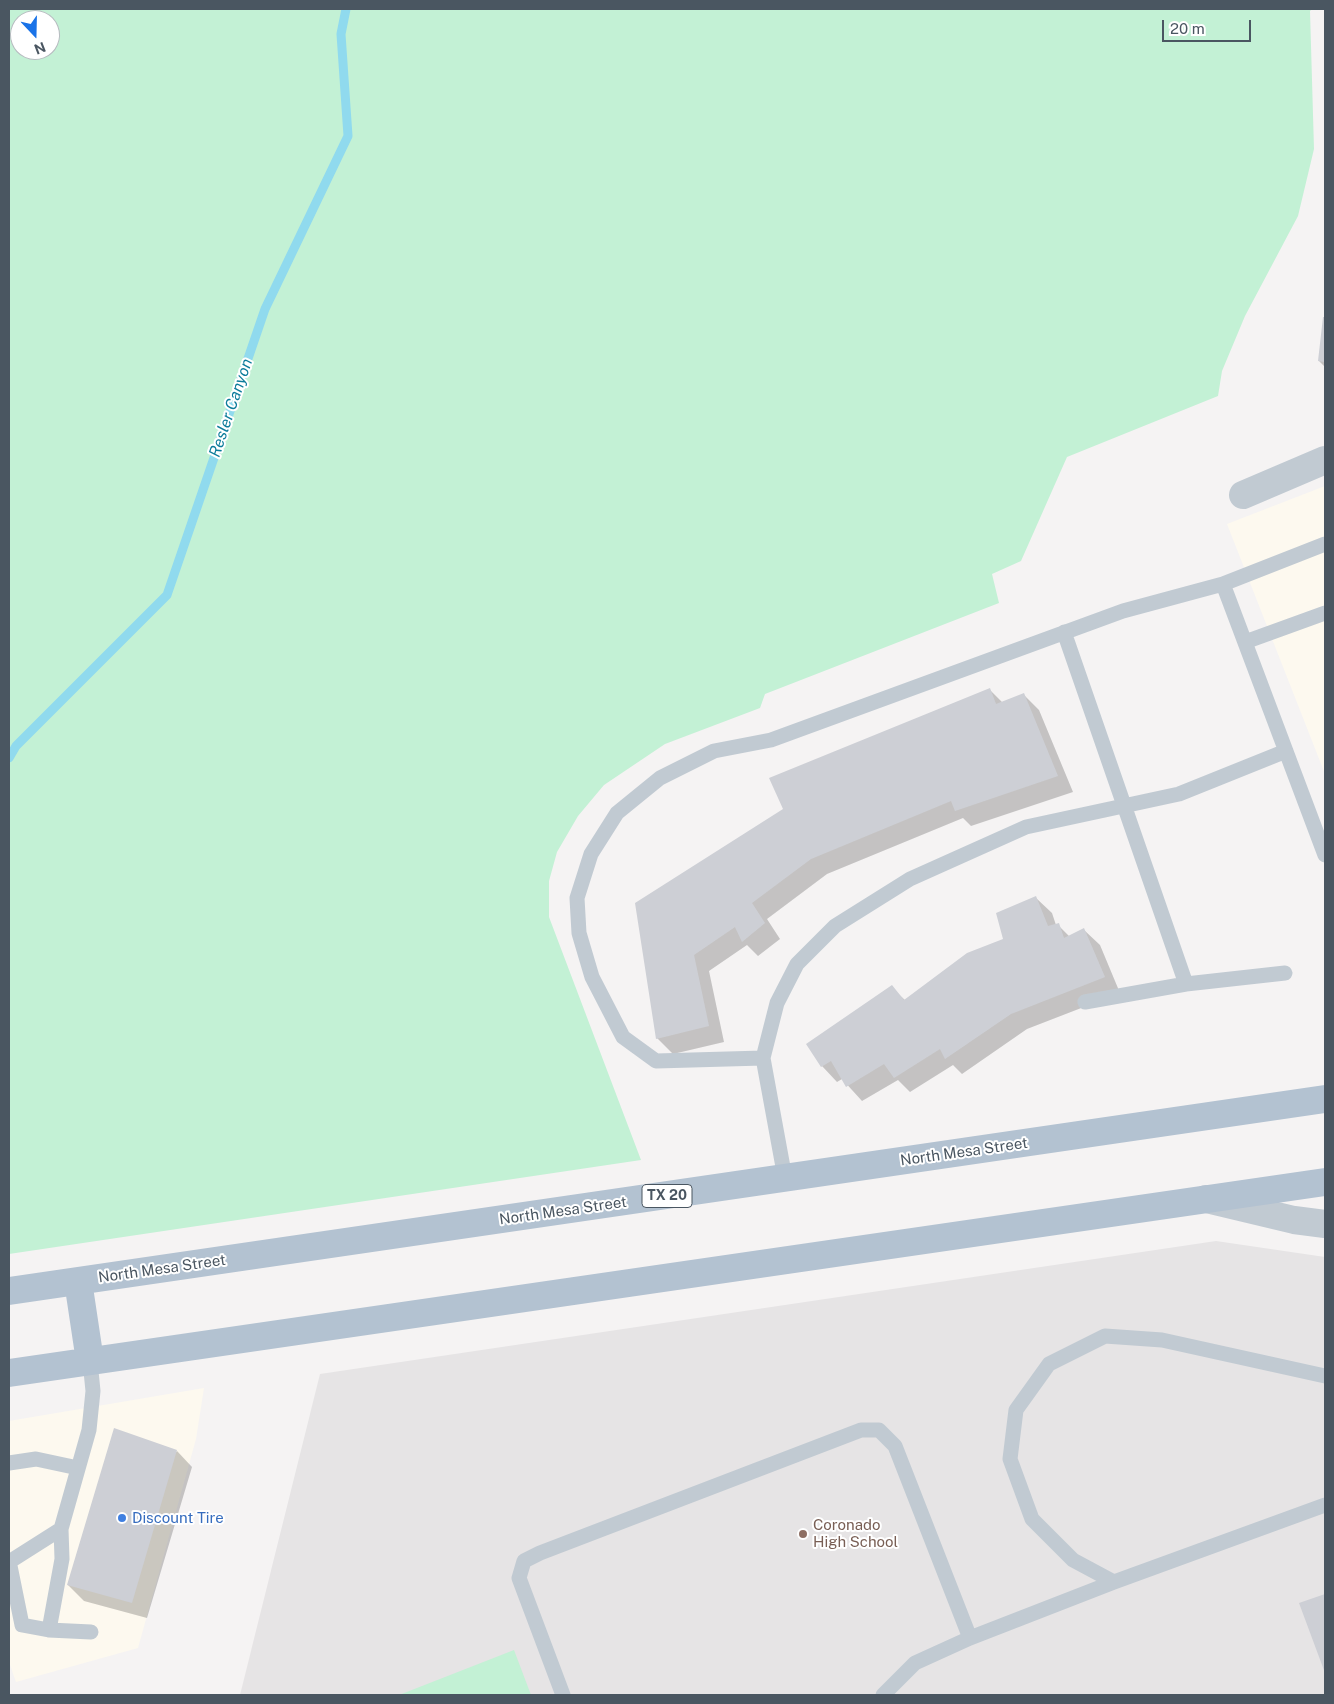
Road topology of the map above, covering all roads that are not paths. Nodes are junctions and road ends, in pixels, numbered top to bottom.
1 (1325, 460) edge
2 (1243, 496) dead end
3 (1325, 544) edge
4 (1223, 584) junction
5 (1325, 613) edge
6 (1064, 632) junction
7 (1245, 642) junction
8 (1286, 751) junction
9 (1126, 806) junction
10 (1325, 855) edge
11 (1284, 972) dead end
12 (1186, 984) junction
13 (1084, 1002) dead end
14 (763, 1058) junction
15 (1325, 1099) edge
16 (785, 1178) junction
17 (1325, 1182) edge
18 (1206, 1199) junction
19 (1325, 1224) edge
20 (78, 1281) junction
21 (9, 1291) edge
22 (90, 1361) junction
23 (9, 1373) edge
24 (1325, 1376) edge
25 (9, 1463) edge
26 (78, 1468) junction
27 (1325, 1505) edge
28 (61, 1529) junction
29 (9, 1561) edge
30 (1114, 1582) junction
31 (49, 1630) junction
32 (91, 1632) dead end
33 (970, 1638) junction
34 (563, 1695) edge
35 (883, 1695) edge

1 - 2 street
3 - 4 lane
4 - 6 lane
4 - 7 lane
5 - 7 lane
6 - 9 lane
6 - 14 lane
7 - 8 lane
8 - 9 lane
8 - 10 lane
9 - 12 lane
9 - 14 lane
11 - 12 lane
12 - 13 lane
14 - 16 lane
15 - 16 main road, North Mesa Street / TX 20
16 - 20 main road, North Mesa Street / TX 20
17 - 18 main road
18 - 19 street
18 - 22 main road
20 - 21 main road, North Mesa Street / TX 20
20 - 22 main road
22 - 23 main road
22 - 26 lane
24 - 30 lane
25 - 26 lane
26 - 28 lane
27 - 30 lane
28 - 29 lane
28 - 31 lane
29 - 31 lane
30 - 33 lane
31 - 32 lane
33 - 34 lane
33 - 35 lane

